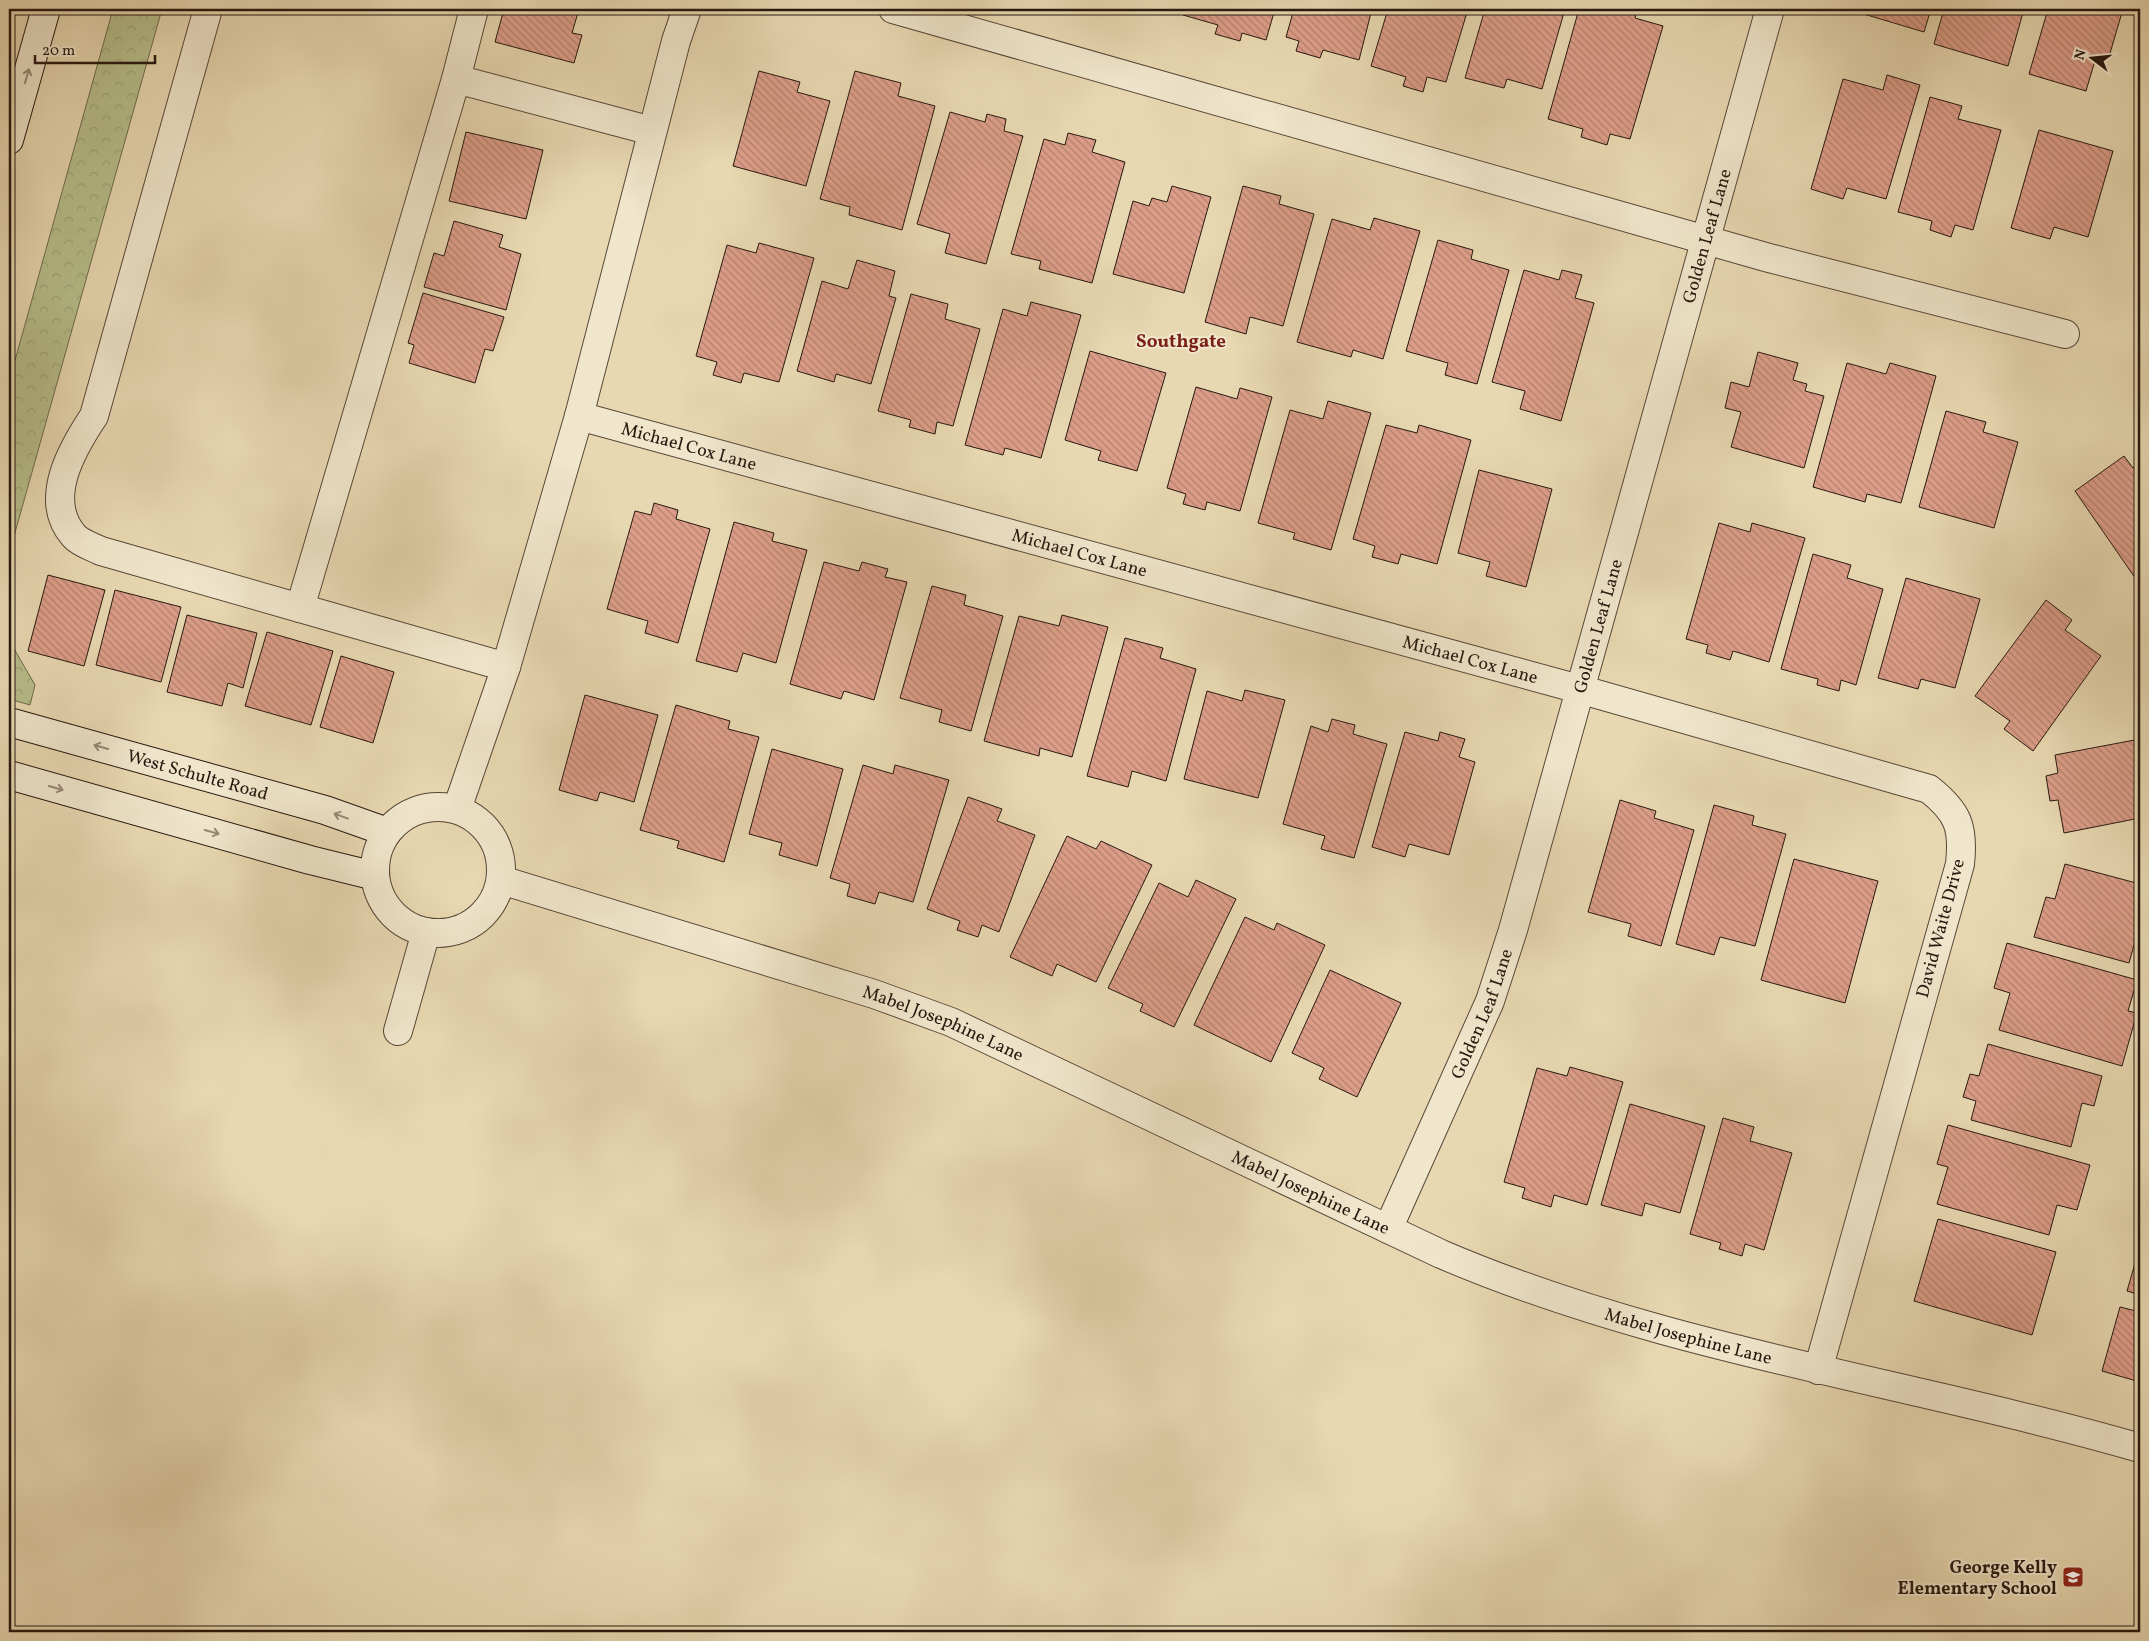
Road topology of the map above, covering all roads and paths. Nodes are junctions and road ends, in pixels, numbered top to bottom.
1 (46, 9) edge
2 (208, 9) edge
3 (474, 9) edge
4 (686, 9) edge
5 (894, 9) edge
6 (1770, 9) edge
7 (456, 79) junction
8 (652, 131) junction
9 (9, 140) edge
10 (1704, 239) junction
11 (2065, 334) dead end
12 (579, 416) junction
13 (300, 608) junction
14 (506, 667) junction
15 (1579, 689) junction
16 (9, 722) edge
17 (9, 775) edge
18 (457, 809) junction
19 (387, 832) junction
20 (375, 876) junction
21 (501, 880) junction
22 (426, 932) junction
23 (398, 1031) dead end
24 (1388, 1229) junction
25 (1818, 1370) junction
26 (2140, 1448) edge

9 -> 1 street
2 - 13 street
3 - 7 street
4 - 8 street
5 - 10 street
6 - 10 street, Golden Leaf Lane
7 - 8 street
7 - 13 street
8 - 12 street
10 - 11 street
10 - 15 street, Golden Leaf Lane
12 - 14 street
12 - 15 street, Michael Cox Lane
13 - 14 street
14 - 18 street
15 - 24 street, Golden Leaf Lane
15 - 25 street, David Waite Drive
19 -> 16 street, West Schulte Road
17 -> 20 street
18 - 19 street
18 - 21 street
19 - 20 street
20 - 22 street
21 - 22 street
21 - 24 street, Mabel Josephine Lane
22 - 23 street
24 - 25 street, Mabel Josephine Lane
25 - 26 street, Mabel Josephine Lane

